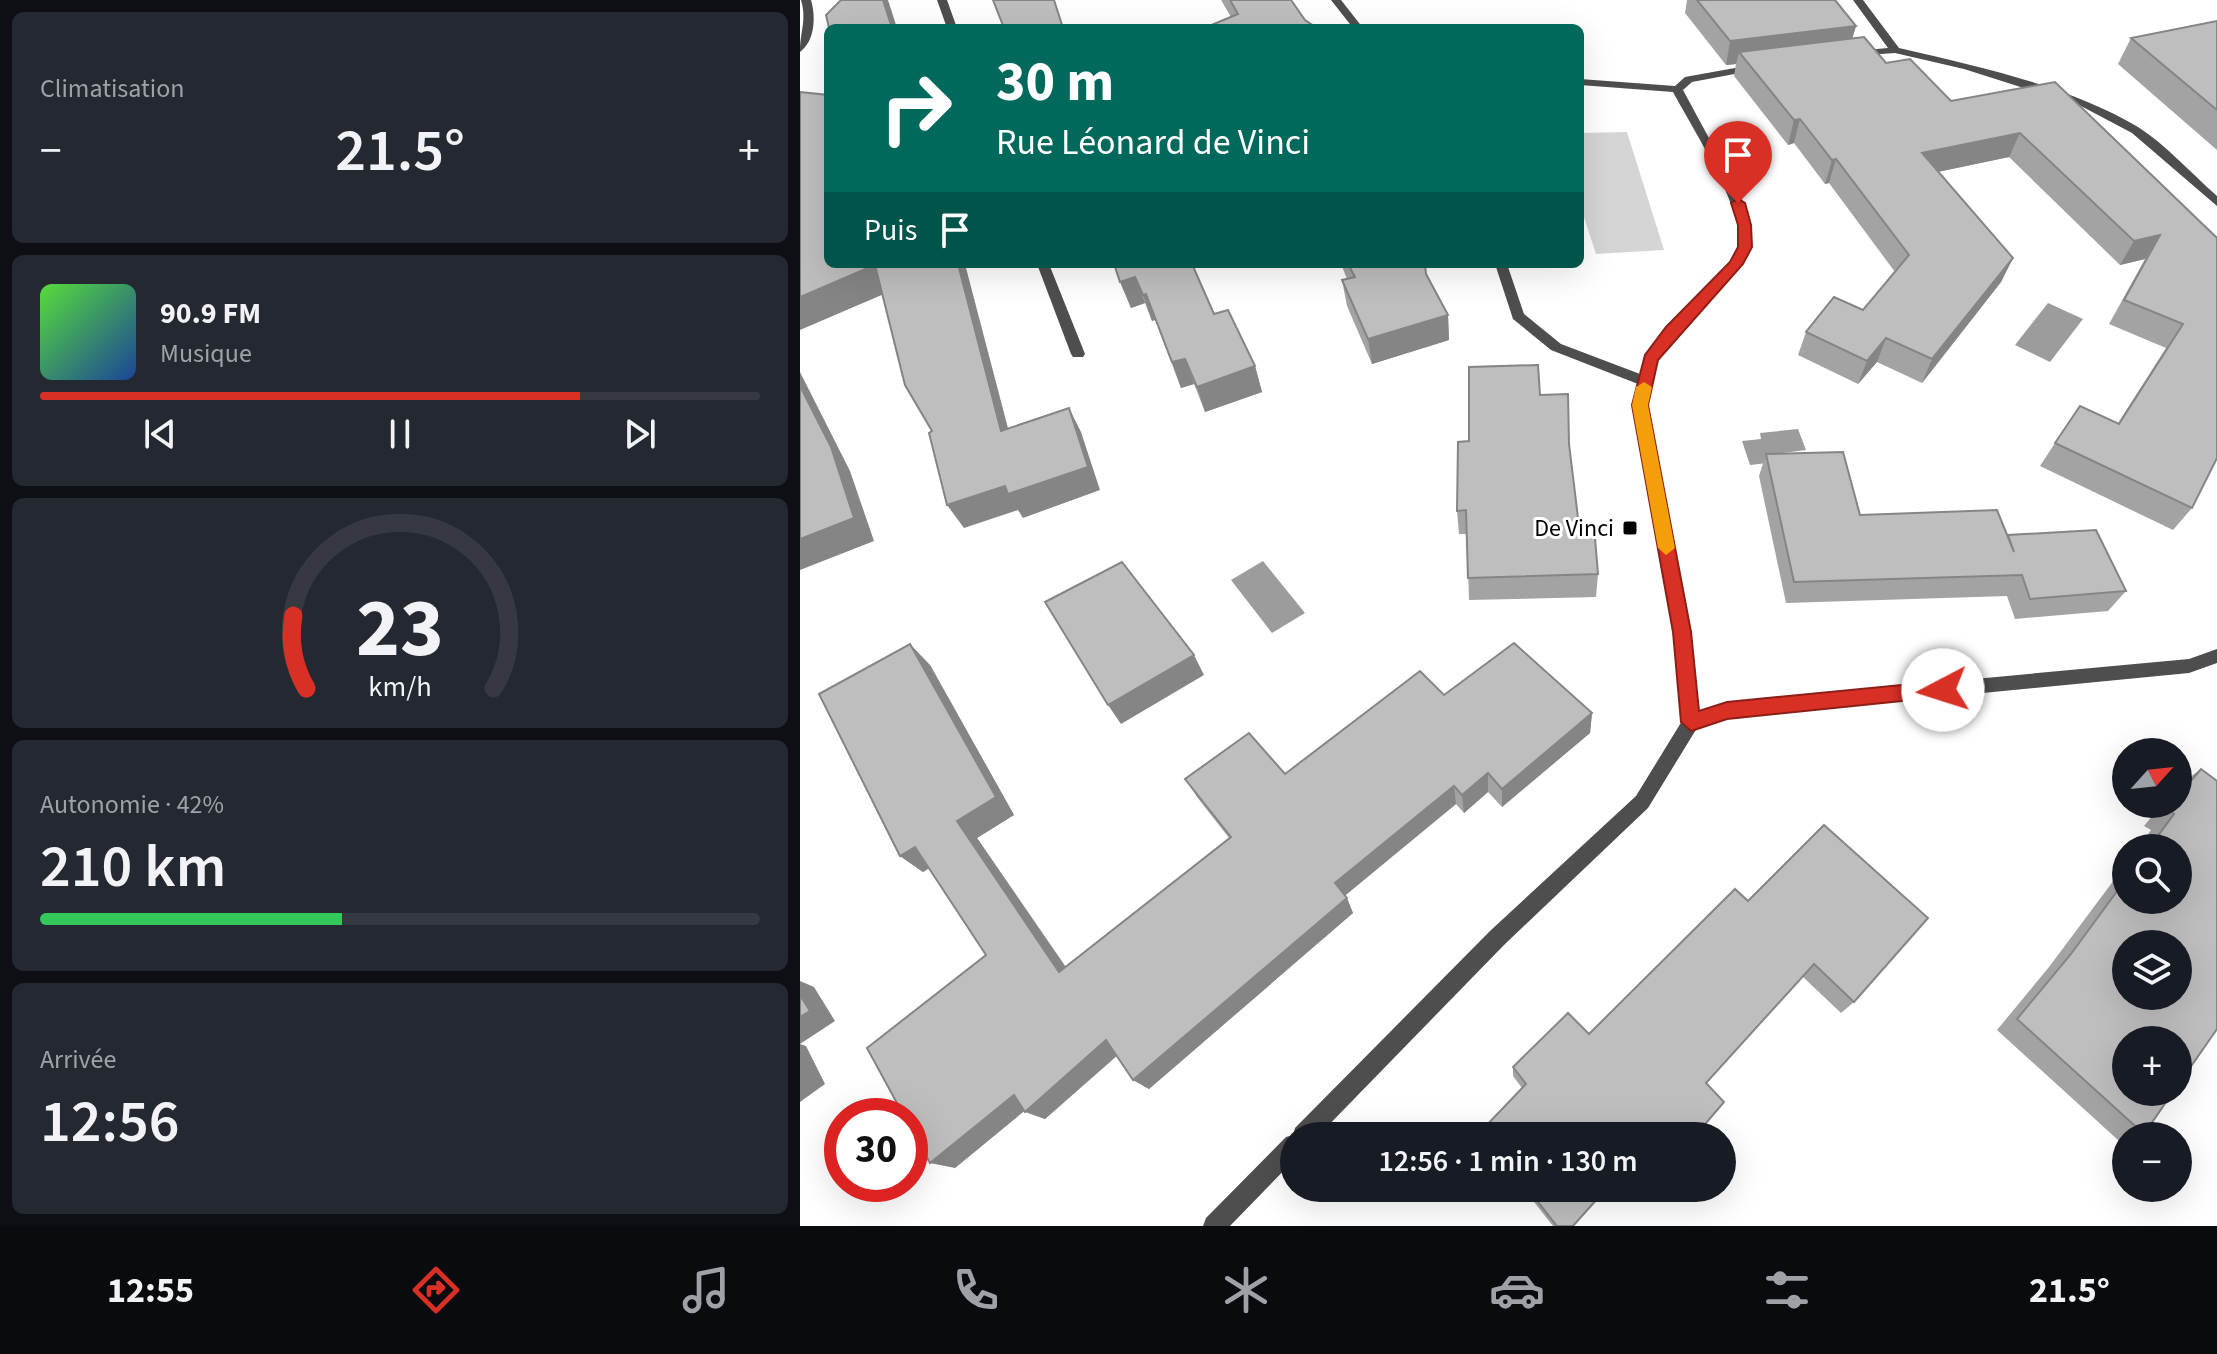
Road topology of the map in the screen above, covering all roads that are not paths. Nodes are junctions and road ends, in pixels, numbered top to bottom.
1 (806, 0) edge
2 (942, 0) edge
3 (1336, 0) edge
4 (1858, 0) edge
5 (951, 24) edge
6 (1355, 24) edge
7 (800, 49) edge
8 (1895, 50) junction
9 (1835, 57) edge
10 (1776, 65) edge
11 (1584, 82) edge
12 (1677, 89) junction
13 (2217, 202) edge
14 (1045, 268) edge
15 (1502, 268) edge
16 (1078, 354) dead end
17 (1645, 381) junction
18 (2217, 656) edge
19 (1691, 722) junction
20 (1317, 1122) edge
21 (1280, 1159) edge
22 (1214, 1226) edge

1 - 7 street
2 - 5 street
3 - 6 street
4 - 8 street
8 - 9 street
8 - 13 street
10 - 12 street
11 - 12 street
12 - 17 street
14 - 16 street
15 - 17 street
17 - 19 street
18 - 19 street
19 - 20 street
21 - 22 street

